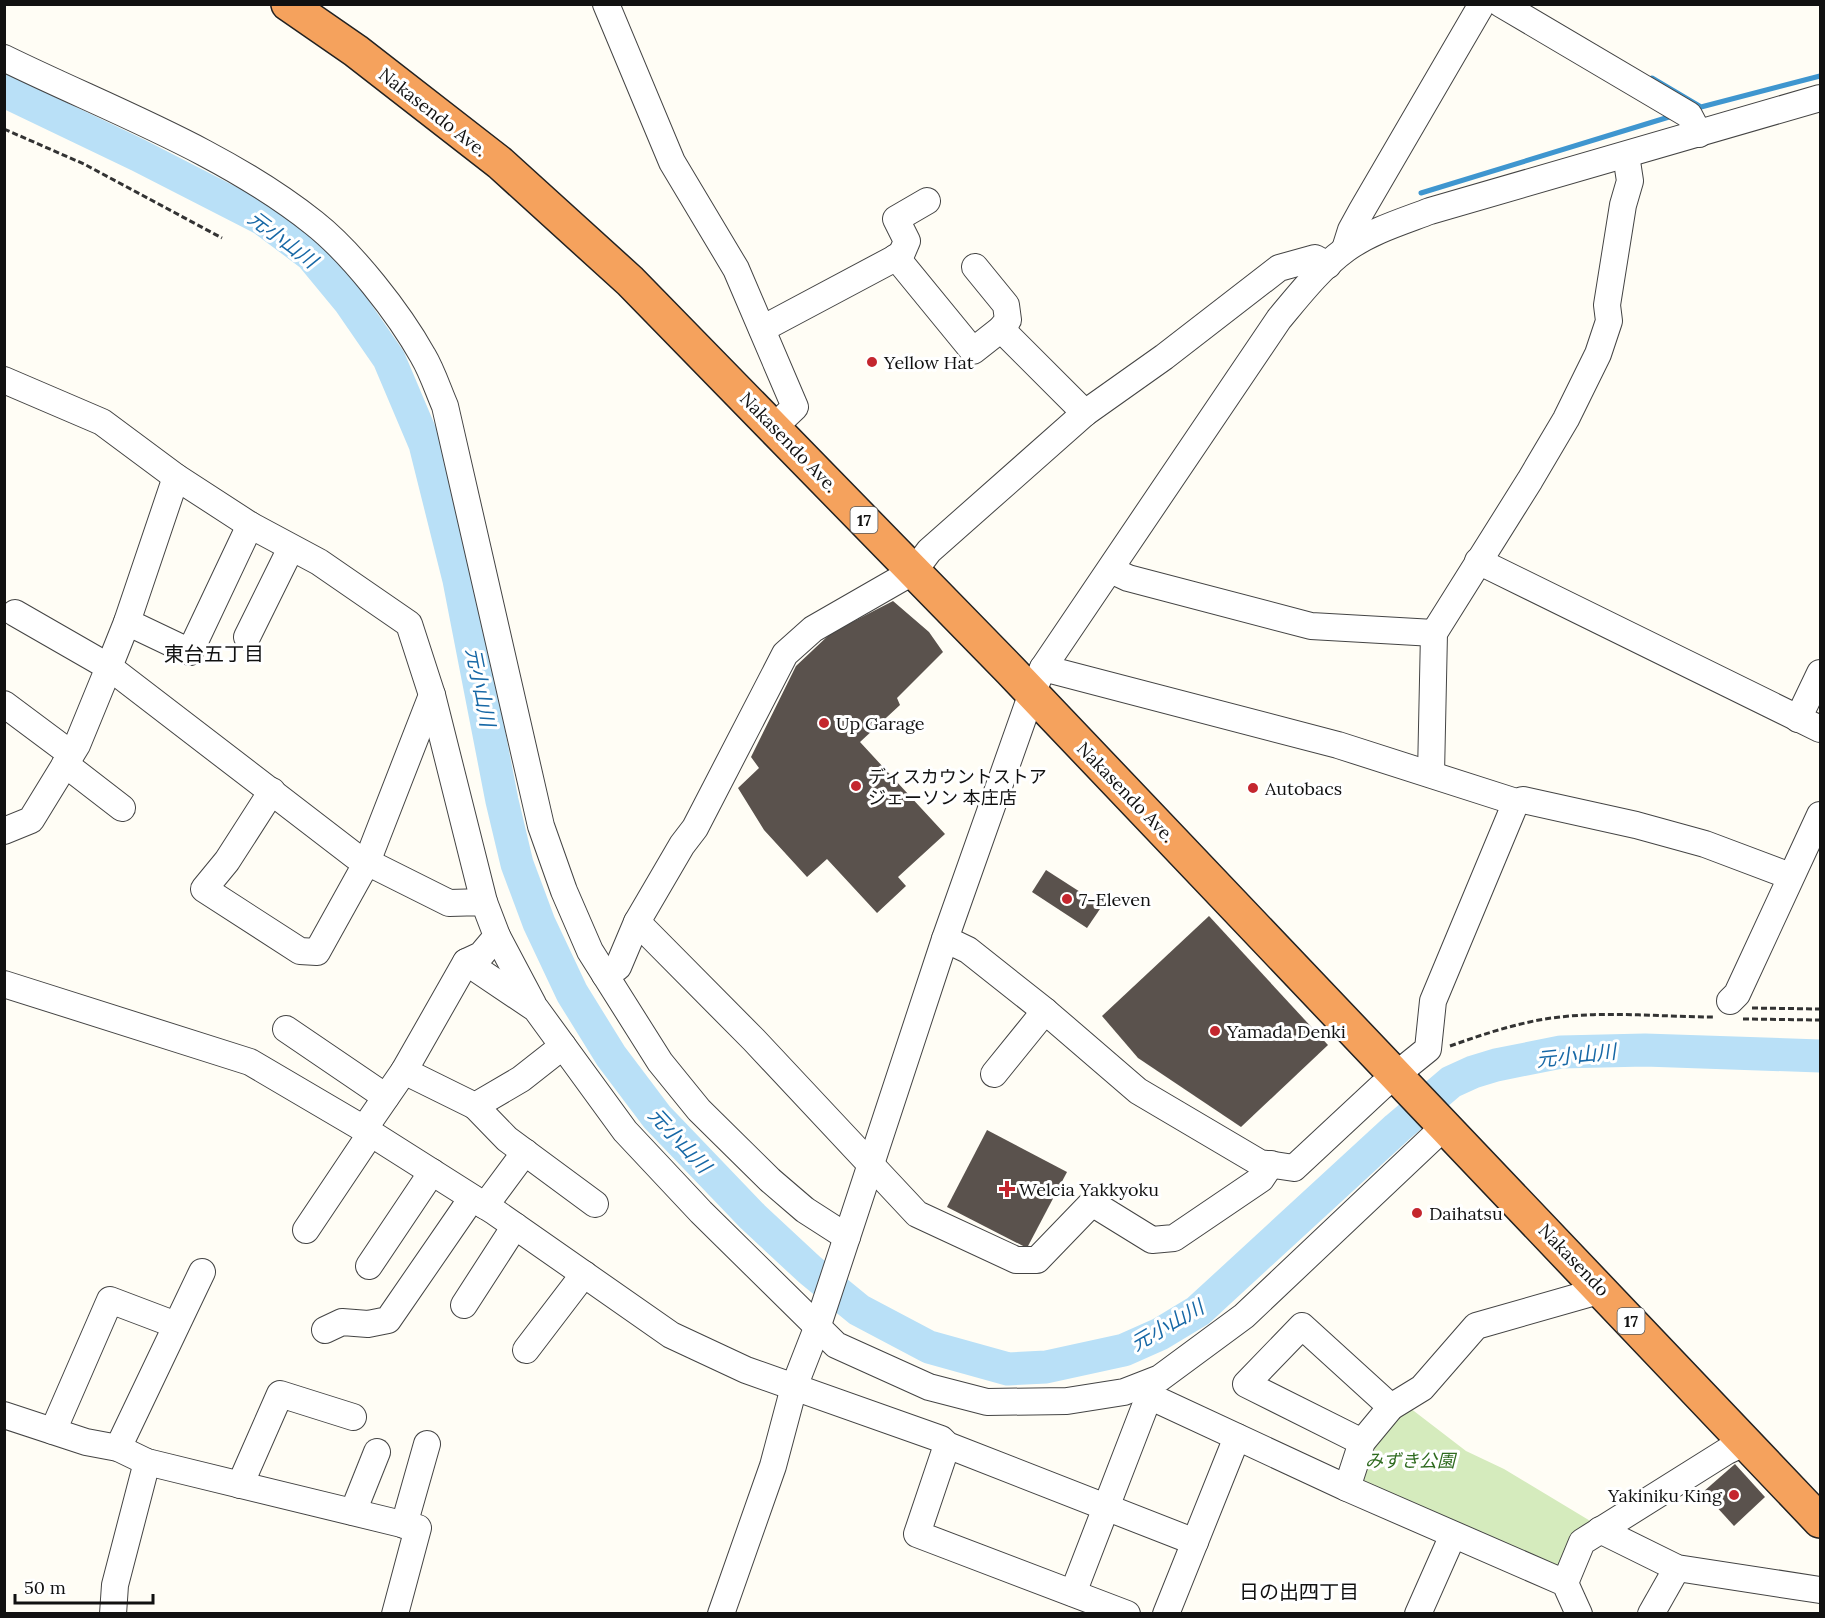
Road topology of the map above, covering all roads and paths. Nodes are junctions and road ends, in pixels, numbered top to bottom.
1 (288, 4) edge
2 (606, 4) edge
3 (1482, 4) edge
4 (1501, 4) edge
5 (4, 58) edge
6 (1821, 98) edge
7 (4, 129) edge
8 (1699, 134) junction
9 (1626, 155) junction
10 (927, 201) dead end
11 (222, 238) dead end
12 (897, 257) junction
13 (1337, 257) junction
14 (975, 267) dead end
15 (762, 329) junction
16 (1001, 329) junction
17 (4, 380) edge
18 (1085, 413) junction
19 (774, 427) junction
20 (176, 477) junction
21 (250, 525) junction
22 (291, 548) junction
23 (1478, 561) junction
24 (1111, 570) junction
25 (914, 571) junction
26 (15, 613) dead end
27 (127, 622) junction
28 (1434, 633) junction
29 (248, 637) dead end
30 (109, 667) junction
31 (1821, 673) edge
32 (1038, 681) junction
33 (432, 695) junction
34 (4, 704) edge
35 (1810, 724) edge
36 (68, 759) junction
37 (1431, 774) junction
38 (272, 791) junction
39 (1516, 802) junction
40 (122, 808) dead end
41 (1821, 814) edge
42 (7, 825) edge
43 (367, 862) junction
44 (1790, 876) junction
45 (484, 902) junction
46 (637, 922) junction
47 (497, 936) junction
48 (945, 939) junction
49 (466, 962) junction
50 (605, 975) junction
51 (4, 984) edge
52 (536, 1009) junction
53 (1821, 1009) edge
54 (1046, 1011) junction
55 (1730, 1012) junction
56 (1821, 1020) edge
57 (286, 1029) dead end
58 (563, 1046) junction
59 (1428, 1049) junction
60 (404, 1071) junction
61 (994, 1074) dead end
62 (1398, 1077) junction
63 (386, 1097) junction
64 (475, 1106) junction
65 (1443, 1124) junction
66 (368, 1131) junction
67 (525, 1152) junction
68 (870, 1164) junction
69 (1272, 1164) junction
70 (432, 1172) junction
71 (479, 1202) junction
72 (595, 1204) dead end
73 (515, 1226) junction
74 (306, 1230) dead end
75 (845, 1243) junction
76 (369, 1266) dead end
77 (202, 1272) dead end
78 (584, 1274) junction
79 (1602, 1290) junction
80 (464, 1305) dead end
81 (819, 1323) junction
82 (176, 1325) junction
83 (325, 1330) dead end
84 (526, 1350) dead end
85 (794, 1387) junction
86 (1391, 1407) junction
87 (4, 1415) edge
88 (353, 1417) dead end
89 (53, 1431) junction
90 (1237, 1437) junction
91 (1362, 1442) junction
92 (1746, 1442) junction
93 (427, 1444) dead end
94 (947, 1445) junction
95 (118, 1448) junction
96 (377, 1452) dead end
97 (147, 1462) junction
98 (240, 1485) junction
99 (1347, 1488) junction
100 (1106, 1508) junction
101 (353, 1512) junction
102 (1821, 1521) edge
103 (404, 1525) junction
104 (1600, 1530) junction
105 (1453, 1535) junction
106 (1195, 1542) junction
107 (1677, 1568) junction
108 (1565, 1583) junction
109 (1821, 1590) edge
110 (1072, 1593) junction
111 (113, 1614) edge
112 (395, 1614) edge
113 (721, 1614) edge
114 (1127, 1614) edge
115 (1166, 1614) edge
116 (1418, 1614) edge
117 (1579, 1614) edge
118 (1651, 1614) edge

1 - 19 highway, Nakasendo Ave. / 17
2 - 15 street
3 - 13 street
4 - 8 street
5 - 50 street
6 - 8 street
7 - 11 path
8 - 9 street
9 - 13 street
9 - 23 street
10 - 12 street
12 - 15 street
12 - 16 street
13 - 18 street
13 - 24 street
14 - 16 street
15 - 19 street
16 - 18 street
17 - 20 street
18 - 25 street
19 - 25 highway, Nakasendo Ave. / 17
20 - 21 street
20 - 27 street
21 - 22 street
21 - 27 street
22 - 29 street
22 - 33 street
23 - 28 street
23 - 35 street
24 - 28 street
24 - 32 street
25 - 32 highway, Nakasendo Ave. / 17
25 - 46 street
26 - 30 street
27 - 30 street
28 - 37 street
30 - 36 street
30 - 38 street
31 - 35 street
32 - 37 street
32 - 48 street
32 - 62 highway, Nakasendo Ave. / 17
33 - 43 street
33 - 45 street
34 - 36 street
36 - 40 street
36 - 42 street
37 - 39 street
38 - 43 street
38 - 43 street
39 - 44 street
39 - 59 street
41 - 44 street
43 - 45 street
44 - 55 street
45 - 47 street
46 - 50 street
46 - 68 street
47 - 49 street
47 - 52 street
48 - 54 street
48 - 68 street
49 - 52 street
49 - 60 street
50 - 75 street
51 - 66 street
52 - 58 street
53 - 55 path
54 - 61 street
54 - 69 street
55 - 56 path
55 - 59 path
57 - 63 street
58 - 64 street
58 - 81 street
59 - 62 street
60 - 63 street
60 - 64 street
62 - 65 highway, Nakasendo / 17
62 - 69 street
63 - 66 street
64 - 67 street
65 - 79 highway, Nakasendo / 17
65 - 81 street
66 - 70 street
66 - 74 street
67 - 71 street
67 - 72 street
68 - 69 street
68 - 75 street
70 - 71 street
70 - 76 street
71 - 73 street
71 - 83 street
73 - 78 street
73 - 80 street
75 - 81 street
77 - 82 street
78 - 84 street
78 - 85 street
79 - 86 street
79 - 92 highway, Nakasendo / 17
81 - 85 street
82 - 89 street
82 - 95 street
85 - 94 street
85 - 113 street
86 - 91 street
86 - 91 street
87 - 89 street
88 - 98 street
89 - 95 street
90 - 99 street
90 - 100 street
90 - 106 street
91 - 99 street
92 - 102 highway, Nakasendo / 17
92 - 104 street
93 - 103 street
94 - 100 street
94 - 110 street
95 - 97 street
96 - 101 street
97 - 98 street
97 - 111 street
98 - 101 street
99 - 105 street
100 - 106 street
100 - 110 street
101 - 103 street
103 - 112 street
104 - 107 street
104 - 108 street
105 - 108 street
105 - 116 street
106 - 115 street
107 - 109 street
107 - 118 street
108 - 117 street
110 - 114 street

